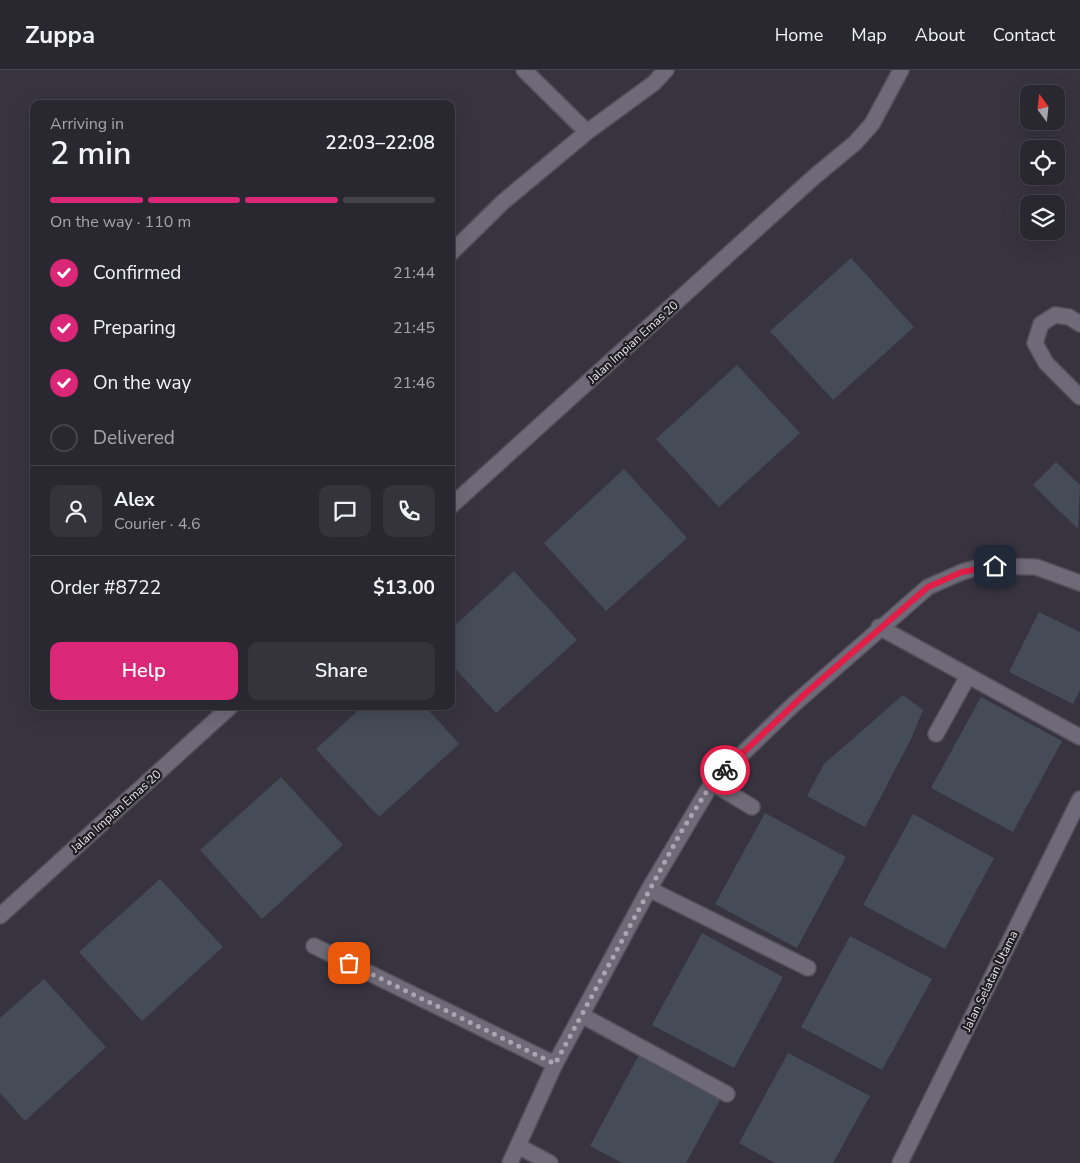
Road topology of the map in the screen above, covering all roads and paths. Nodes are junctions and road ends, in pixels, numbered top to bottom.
1 (524, 70) edge
2 (666, 70) edge
3 (901, 70) edge
4 (588, 132) junction
5 (455, 249) edge
6 (1080, 324) edge
7 (1080, 397) edge
8 (455, 502) edge
9 (1080, 584) edge
10 (879, 628) junction
11 (968, 678) junction
12 (227, 710) edge
13 (936, 734) dead end
14 (1080, 737) edge
15 (712, 783) junction
16 (1080, 799) edge
17 (752, 807) dead end
18 (649, 889) junction
19 (0, 916) edge
20 (314, 946) dead end
21 (808, 968) dead end
22 (583, 1016) junction
23 (555, 1064) junction
24 (726, 1094) dead end
25 (518, 1146) junction
26 (510, 1163) edge
27 (550, 1163) edge
28 (900, 1163) edge

1 - 4 street
2 - 4 street
3 - 8 street, Jalan Impian Emas 20
4 - 5 street
6 - 7 street
9 - 10 street
10 - 11 street
10 - 15 street
11 - 13 street
11 - 14 street
12 - 19 street, Jalan Impian Emas 20
15 - 17 street
15 - 18 street
16 - 28 street, Jalan Selatan Utama
18 - 21 street
18 - 22 street
20 - 23 street
22 - 23 street
22 - 24 street
23 - 25 street
25 - 26 street
25 - 27 street

